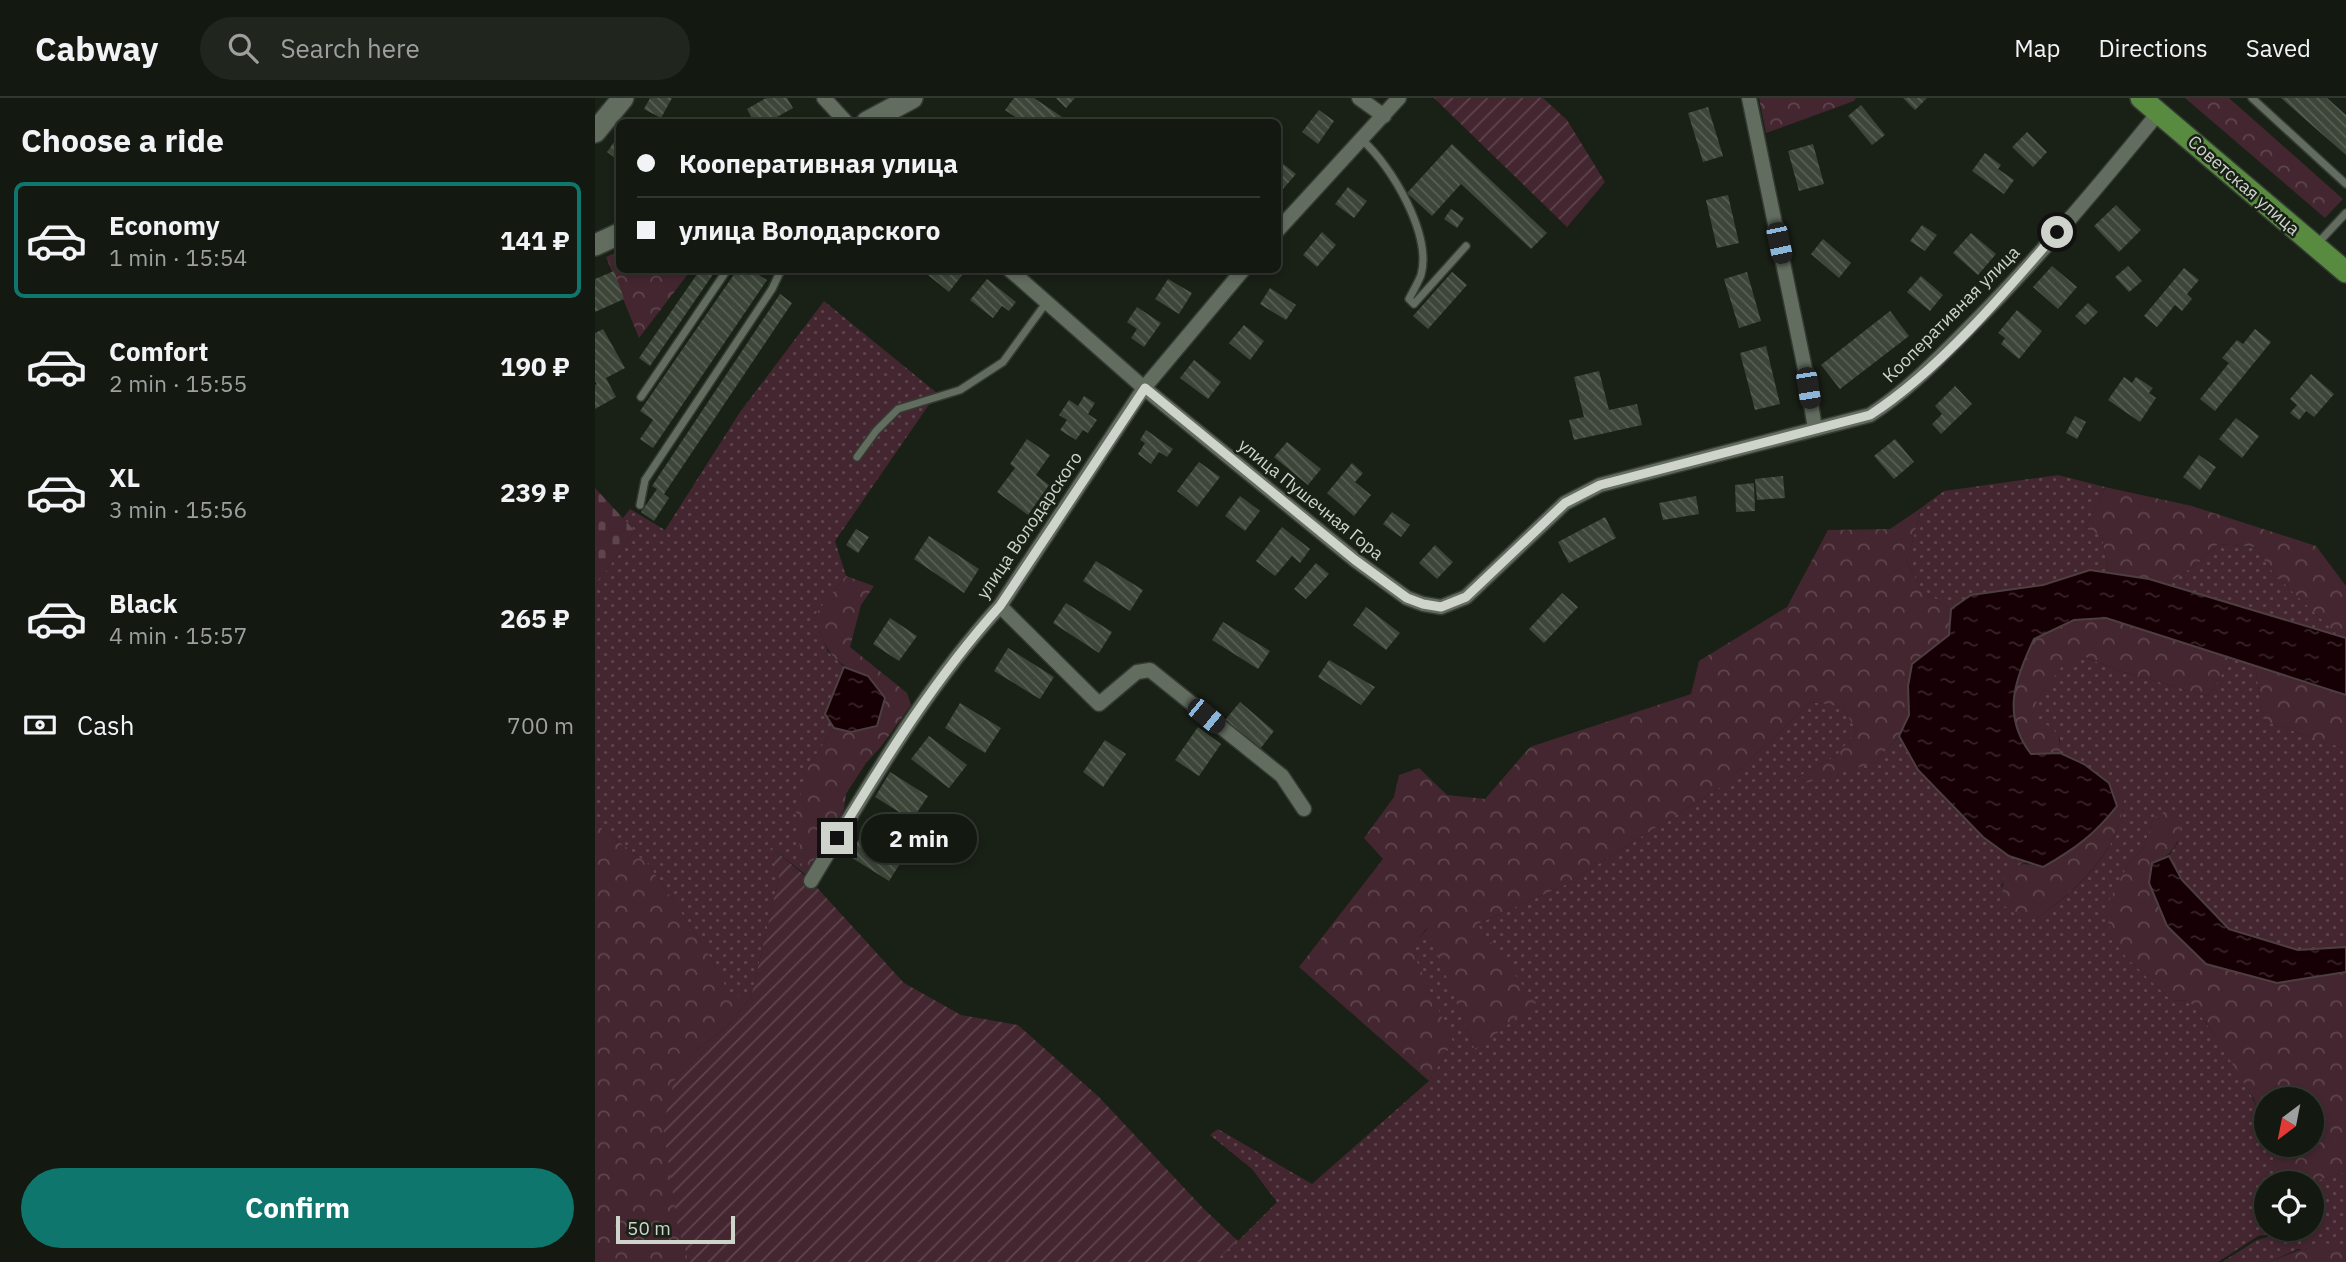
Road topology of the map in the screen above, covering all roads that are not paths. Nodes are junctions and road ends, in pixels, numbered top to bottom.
1 (623, 98) edge
2 (824, 98) edge
3 (912, 98) edge
4 (1359, 98) edge
5 (1399, 98) edge
6 (1749, 98) edge
7 (2141, 98) edge
8 (2252, 98) edge
9 (2159, 113) junction
10 (1384, 116) junction
11 (843, 119) edge
12 (873, 119) edge
13 (595, 132) edge
14 (1363, 141) junction
15 (2346, 184) edge
16 (2346, 213) edge
17 (1281, 227) edge
18 (616, 235) edge
19 (595, 245) edge
20 (1466, 246) dead end
21 (2315, 246) junction
22 (2346, 272) edge
23 (725, 273) edge
24 (780, 273) edge
25 (1013, 273) edge
26 (1241, 273) edge
27 (1046, 303) junction
28 (1145, 388) junction
29 (641, 397) dead end
30 (1815, 428) junction
31 (857, 457) dead end
32 (640, 506) dead end
33 (1466, 597) joint
34 (1000, 606) junction
35 (1304, 809) dead end
36 (811, 881) dead end

1 - 13 street
2 - 11 street
3 - 12 street
4 - 10 street
5 - 10 street
6 - 30 street
7 - 9 main road, Советская улица
8 - 15 lane
9 - 21 main road, Советская улица
9 - 30 street, Кооперативная улица
10 - 14 street
14 - 17 street
14 - 20 lane
16 - 21 lane
18 - 19 street
21 - 22 main road, Советская улица
23 - 29 lane
24 - 32 lane
25 - 27 street, улица Пушечная Гора
26 - 28 street, улица Володарского
27 - 28 street, улица Пушечная Гора
27 - 31 lane
28 - 33 street, улица Пушечная Гора
28 - 34 street, улица Володарского
30 - 33 street, Кооперативная улица
34 - 35 street
34 - 36 street, улица Володарского

